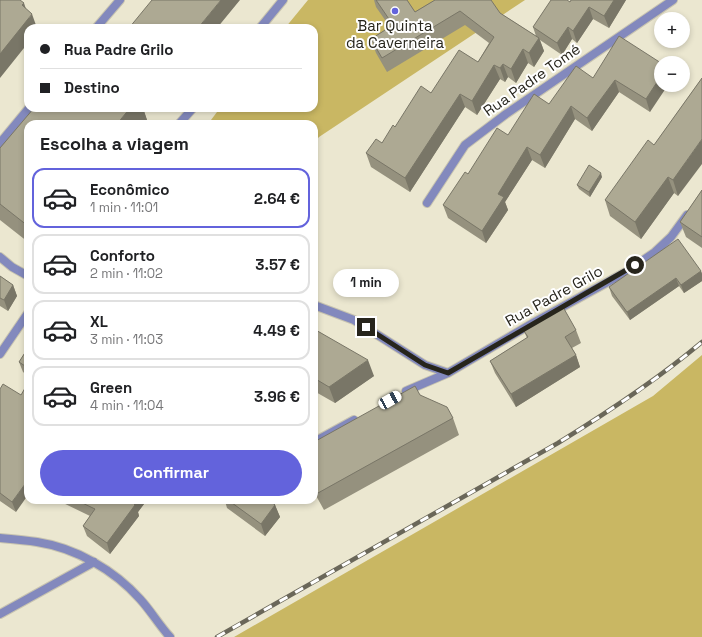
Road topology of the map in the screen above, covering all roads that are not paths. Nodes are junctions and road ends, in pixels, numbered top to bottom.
1 (120, 0) edge
2 (284, 0) edge
3 (673, 0) edge
4 (99, 24) edge
5 (263, 24) edge
6 (26, 112) edge
7 (190, 112) edge
8 (182, 120) edge
9 (0, 143) edge
10 (427, 203) dead end
11 (693, 207) edge
12 (0, 258) edge
13 (24, 274) edge
14 (318, 306) edge
15 (24, 319) edge
16 (0, 354) edge
17 (448, 373) junction
18 (396, 397) edge
19 (362, 415) edge
20 (318, 440) edge
21 (0, 538) edge
22 (94, 562) junction
23 (0, 614) edge
24 (170, 637) edge

1 - 4 street
2 - 5 street
3 - 10 street, Rua Padre Tomé
6 - 9 street
7 - 8 street
11 - 17 street, Rua Padre Grilo
12 - 13 street
14 - 17 street
15 - 16 street
17 - 18 street, Rua Padre Grilo
19 - 20 street
21 - 22 street
22 - 23 street
22 - 24 street

